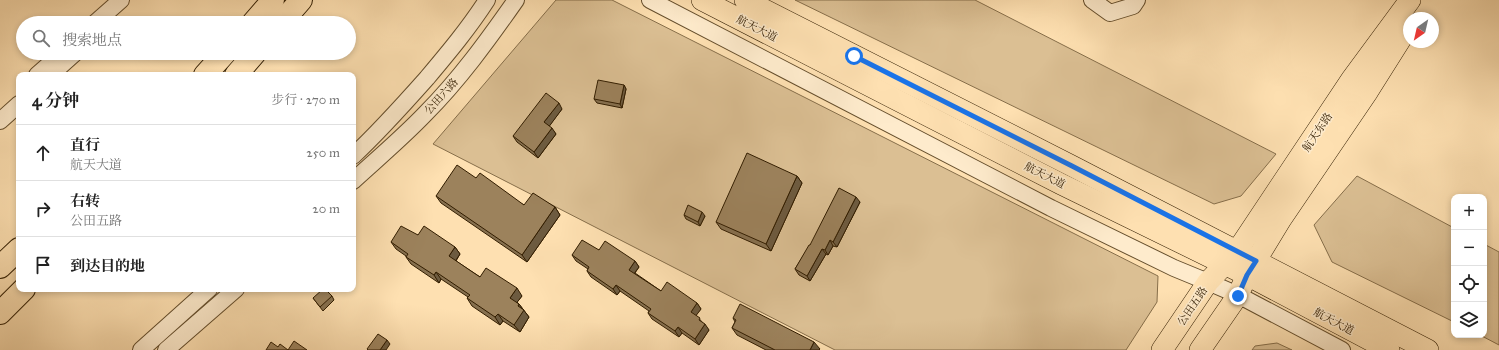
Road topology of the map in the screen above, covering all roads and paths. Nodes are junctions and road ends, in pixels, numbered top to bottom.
1 (121, 0) edge
2 (134, 0) edge
3 (274, 0) edge
4 (301, 0) edge
5 (487, 0) edge
6 (516, 0) edge
7 (650, 0) edge
8 (702, 0) edge
9 (745, 0) edge
10 (1092, 0) edge
11 (1137, 0) edge
12 (1410, 0) edge
13 (1426, 0) edge
14 (1418, 12) edge
15 (103, 16) edge
16 (116, 16) edge
17 (259, 16) edge
18 (287, 16) edge
19 (1403, 36) edge
20 (54, 60) edge
21 (67, 60) edge
22 (219, 60) edge
23 (249, 60) edge
24 (40, 72) edge
25 (54, 72) edge
26 (208, 72) edge
27 (239, 72) edge
28 (16, 95) edge
29 (16, 107) edge
30 (0, 109) edge
31 (0, 121) edge
32 (356, 153) edge
33 (356, 178) edge
34 (16, 252) edge
35 (1231, 258) junction
36 (0, 267) edge
37 (1252, 268) junction
38 (1208, 282) junction
39 (21, 292) edge
40 (205, 292) edge
41 (233, 292) edge
42 (1238, 296) junction
43 (0, 313) edge
44 (142, 350) edge
45 (166, 350) edge
46 (1162, 350) edge
47 (1200, 350) edge
48 (1342, 350) edge
49 (1389, 350) edge
50 (1428, 350) edge

1 - 15 street
2 - 16 street
3 - 17 highway
4 - 18 highway
5 - 32 street, 公田六路
6 - 33 street, 公田六路
7 - 38 street
8 - 35 main road, 航天大道
9 - 35 main road, 航天大道
10 - 11 street
12 - 35 main road, 航天东路
13 - 14 main road
19 - 37 main road, 航天东路
20 - 24 street
21 - 25 street
22 - 26 highway
23 - 27 highway
28 - 30 street
29 - 31 street
34 - 36 highway
35 - 37 main road, 航天大道
35 - 38 main road, 公田五路
37 - 42 main road
37 - 49 main road, 航天大道
37 - 50 main road, 航天大道
38 - 42 street
38 - 46 main road, 公田五路
39 - 43 highway
40 - 44 street
41 - 45 street
42 - 47 main road
42 - 48 street

